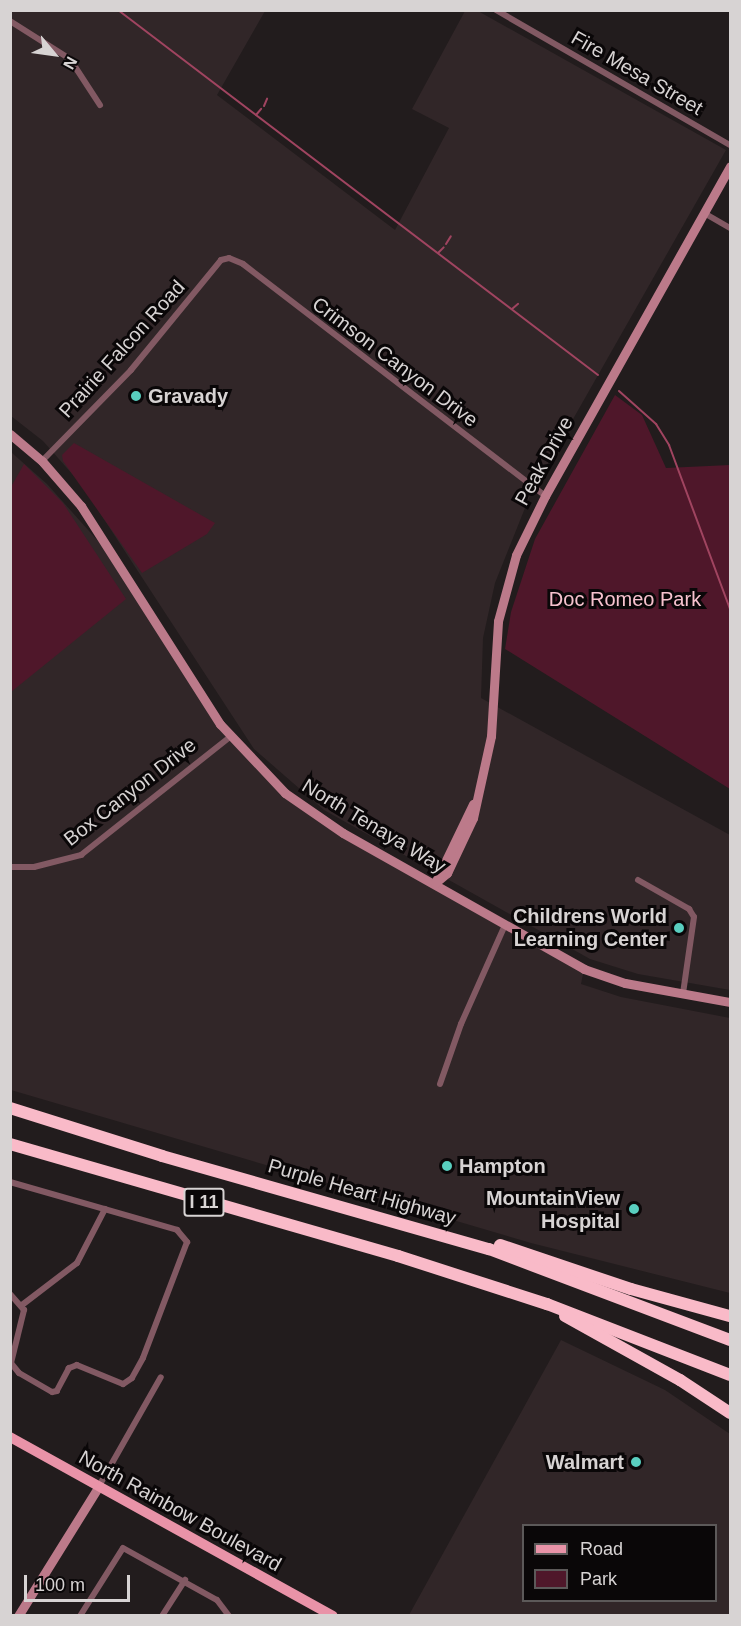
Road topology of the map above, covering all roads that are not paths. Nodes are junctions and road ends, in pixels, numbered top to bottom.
1 (496, 10) edge
2 (10, 21) edge
3 (100, 105) dead end
4 (730, 145) edge
5 (730, 166) edge
6 (704, 213) junction
7 (730, 228) edge
8 (225, 258) joint
9 (10, 434) edge
10 (42, 461) junction
11 (545, 496) junction
12 (230, 737) junction
13 (10, 867) edge
14 (638, 880) dead end
15 (435, 883) junction
16 (505, 925) junction
17 (683, 993) junction
18 (730, 1002) edge
19 (440, 1084) dead end
20 (10, 1108) edge
21 (10, 1144) edge
22 (10, 1182) edge
23 (354, 1208) junction
24 (105, 1209) junction
25 (10, 1294) edge
26 (547, 1304) junction
27 (22, 1305) junction
28 (730, 1316) edge
29 (730, 1340) edge
30 (730, 1375) edge
31 (161, 1377) dead end
32 (730, 1413) edge
33 (10, 1437) edge
34 (99, 1486) junction
35 (184, 1581) junction
36 (333, 1615) edge
37 (18, 1616) edge
38 (80, 1616) edge
39 (162, 1616) edge
40 (230, 1616) edge

1 - 4 street, Fire Mesa Street
2 - 3 street
5 - 6 main road, Peak Drive
6 - 7 street
6 - 11 main road, Peak Drive
8 - 10 street, Prairie Falcon Road
8 - 11 street, Crimson Canyon Drive
9 - 10 main road, North Tenaya Way
10 - 12 main road, North Tenaya Way
11 - 15 main road, Peak Drive
12 - 13 street, Box Canyon Drive
12 - 15 main road, North Tenaya Way
14 - 17 street
15 - 16 main road, North Tenaya Way
16 - 17 main road, North Tenaya Way
16 - 19 street
17 - 18 main road, North Tenaya Way
20 - 23 highway, Purple Heart Highway / I 11
21 - 26 highway, I 11
22 - 24 street
23 - 28 highway
23 - 29 highway, Purple Heart Highway / I 11
24 - 27 street
24 - 27 street
25 - 27 street
26 - 30 highway, I 11
26 - 32 highway
31 - 34 street
33 - 34 main road, North Rainbow Boulevard
34 - 36 main road, North Rainbow Boulevard
34 - 37 main road
35 - 38 street
35 - 39 street
35 - 40 street

